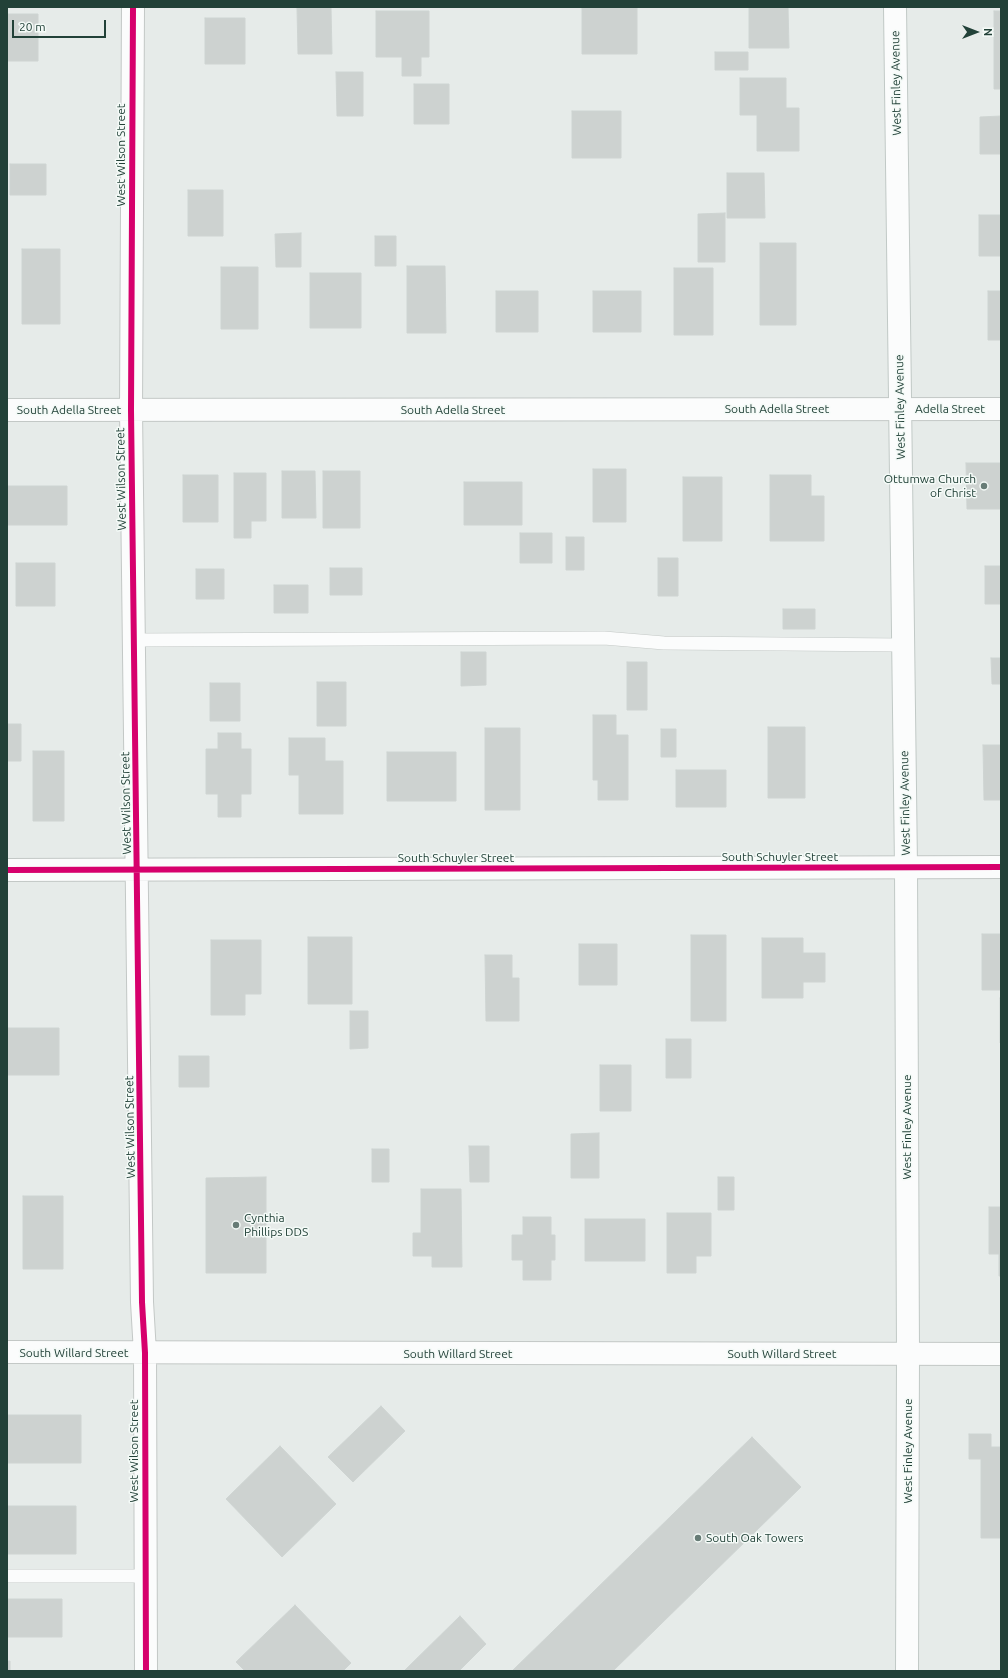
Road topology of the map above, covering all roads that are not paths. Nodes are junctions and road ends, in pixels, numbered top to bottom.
1 (133, 7) edge
2 (895, 7) edge
3 (1001, 408) edge
4 (900, 409) junction
5 (7, 410) edge
6 (131, 410) junction
7 (134, 640) junction
8 (903, 645) junction
9 (906, 867) junction
10 (1001, 867) edge
11 (7, 870) edge
12 (138, 870) junction
13 (7, 1352) edge
14 (145, 1353) junction
15 (908, 1354) junction
16 (1001, 1354) edge
17 (7, 1576) edge
18 (145, 1576) junction
19 (146, 1671) edge
20 (907, 1671) edge

1 - 6 street, West Wilson Street
2 - 4 street, West Finley Avenue
3 - 4 street, Adella Street
4 - 6 street, South Adella Street
4 - 8 street, West Finley Avenue
5 - 6 street, South Adella Street
6 - 7 street, West Wilson Street
7 - 8 lane
7 - 12 street, West Wilson Street
8 - 9 street, West Finley Avenue
9 - 10 street, South Schuyler Street
9 - 12 street, South Schuyler Street
9 - 15 street, West Finley Avenue
11 - 12 street, South Schuyler Street
12 - 14 street, West Wilson Street
13 - 14 street, South Willard Street
14 - 15 street, South Willard Street
14 - 18 street, West Wilson Street
15 - 16 street, South Willard Street
15 - 20 street, West Finley Avenue
17 - 18 lane
18 - 19 street, West Wilson Street

